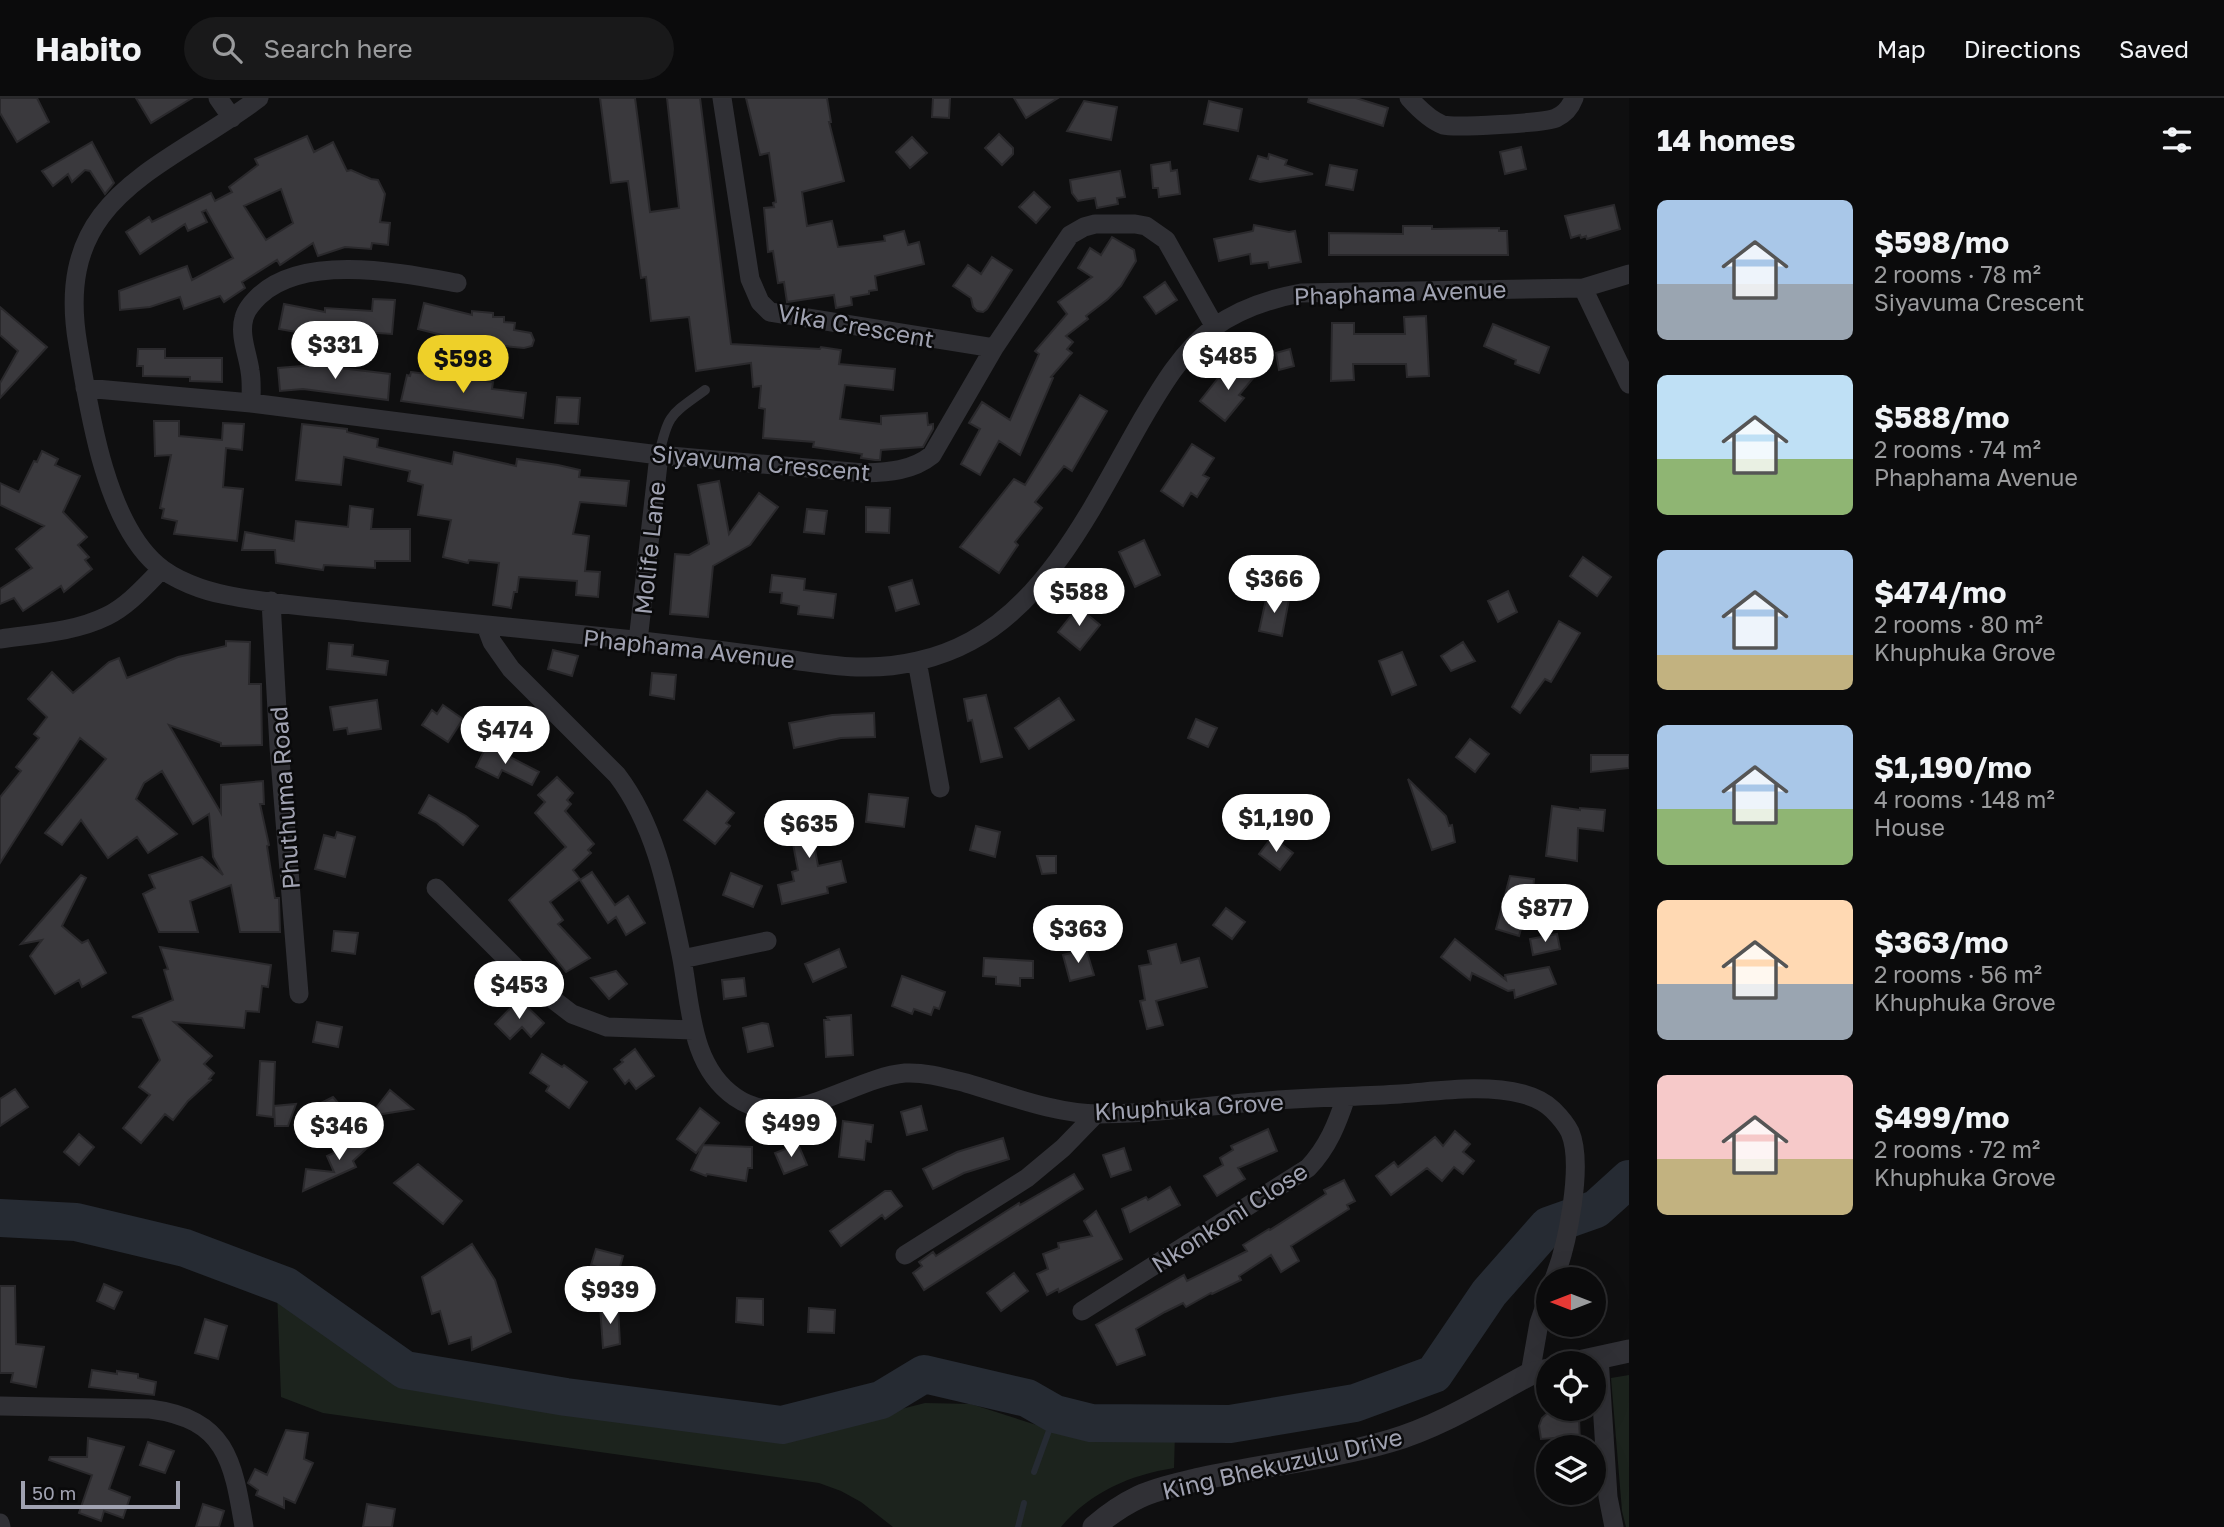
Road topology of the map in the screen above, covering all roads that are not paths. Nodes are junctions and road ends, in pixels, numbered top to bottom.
1 (218, 98) edge
2 (259, 98) edge
3 (722, 98) edge
4 (1409, 98) edge
5 (1574, 98) edge
6 (232, 118) junction
7 (1629, 274) edge
8 (457, 283) dead end
9 (1583, 288) junction
10 (1215, 327) junction
11 (994, 348) junction
12 (1629, 384) edge
13 (85, 388) junction
14 (705, 390) dead end
15 (251, 403) junction
16 (659, 455) junction
17 (161, 570) junction
18 (271, 601) junction
19 (486, 626) junction
20 (0, 639) edge
21 (638, 641) junction
22 (918, 662) junction
23 (940, 788) dead end
24 (436, 888) dead end
25 (766, 941) dead end
26 (682, 959) junction
27 (299, 994) dead end
28 (693, 1030) junction
29 (1346, 1097) junction
30 (1096, 1114) junction
31 (905, 1255) dead end
32 (1558, 1267) edge
33 (1082, 1311) dead end
34 (1629, 1351) edge
35 (1606, 1356) edge
36 (1536, 1374) edge
37 (0, 1406) edge
38 (1603, 1421) edge
39 (244, 1527) edge
40 (1094, 1527) edge
41 (1614, 1527) edge

1 - 6 street
2 - 6 street, Phaphama Avenue
3 - 11 street, Vika Crescent
4 - 5 street
6 - 13 street, Phaphama Avenue
7 - 9 street, Phaphama Avenue
8 - 15 street
9 - 10 street, Phaphama Avenue
9 - 12 street
10 - 11 street, Siyavuma Crescent
10 - 22 street, Phaphama Avenue
11 - 16 street, Siyavuma Crescent
13 - 15 street, Siyavuma Crescent
13 - 17 street, Phaphama Avenue
14 - 16 lane
15 - 16 street, Siyavuma Crescent
16 - 21 street, Molife Lane
17 - 18 street, Phaphama Avenue
17 - 20 street
18 - 19 street, Phaphama Avenue
18 - 27 street, Phuthuma Road
19 - 21 street, Phaphama Avenue
19 - 26 street, Khuphuka Grove
21 - 22 street, Phaphama Avenue
22 - 23 street
24 - 28 street
25 - 26 street
26 - 28 street, Khuphuka Grove
28 - 30 street, Khuphuka Grove
29 - 30 street, Khuphuka Grove
29 - 32 street, Khuphuka Grove
29 - 33 street, Nkonkoni Close
30 - 31 street
34 - 35 street
36 - 40 street, King Bhekuzulu Drive
37 - 39 street
38 - 41 street

